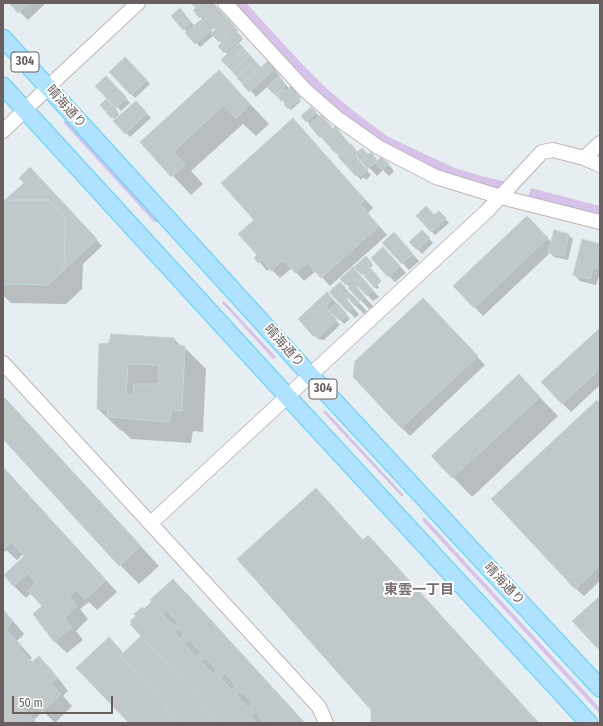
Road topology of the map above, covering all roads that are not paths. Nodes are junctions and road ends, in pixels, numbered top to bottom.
1 (138, 3) edge
2 (225, 3) edge
3 (3, 38) edge
4 (3, 86) edge
5 (48, 86) junction
6 (25, 110) junction
7 (3, 131) edge
8 (600, 143) edge
9 (584, 158) junction
10 (600, 165) edge
11 (501, 197) junction
12 (600, 222) edge
13 (3, 363) edge
14 (310, 375) junction
15 (287, 396) junction
16 (151, 523) junction
17 (600, 688) edge
18 (326, 723) edge
19 (589, 723) edge

1 - 5 street
2 - 11 street
3 - 5 main road, 晴海通り / 304
4 - 6 main road, 304
5 - 6 street
5 - 14 main road, 晴海通り / 304
6 - 7 street
6 - 15 main road, 304
8 - 9 street
9 - 10 street
9 - 11 street
11 - 12 street
11 - 14 street
13 - 16 street
14 - 15 street
14 - 17 main road, 晴海通り / 304
15 - 16 street
15 - 19 main road, 304
16 - 18 street

